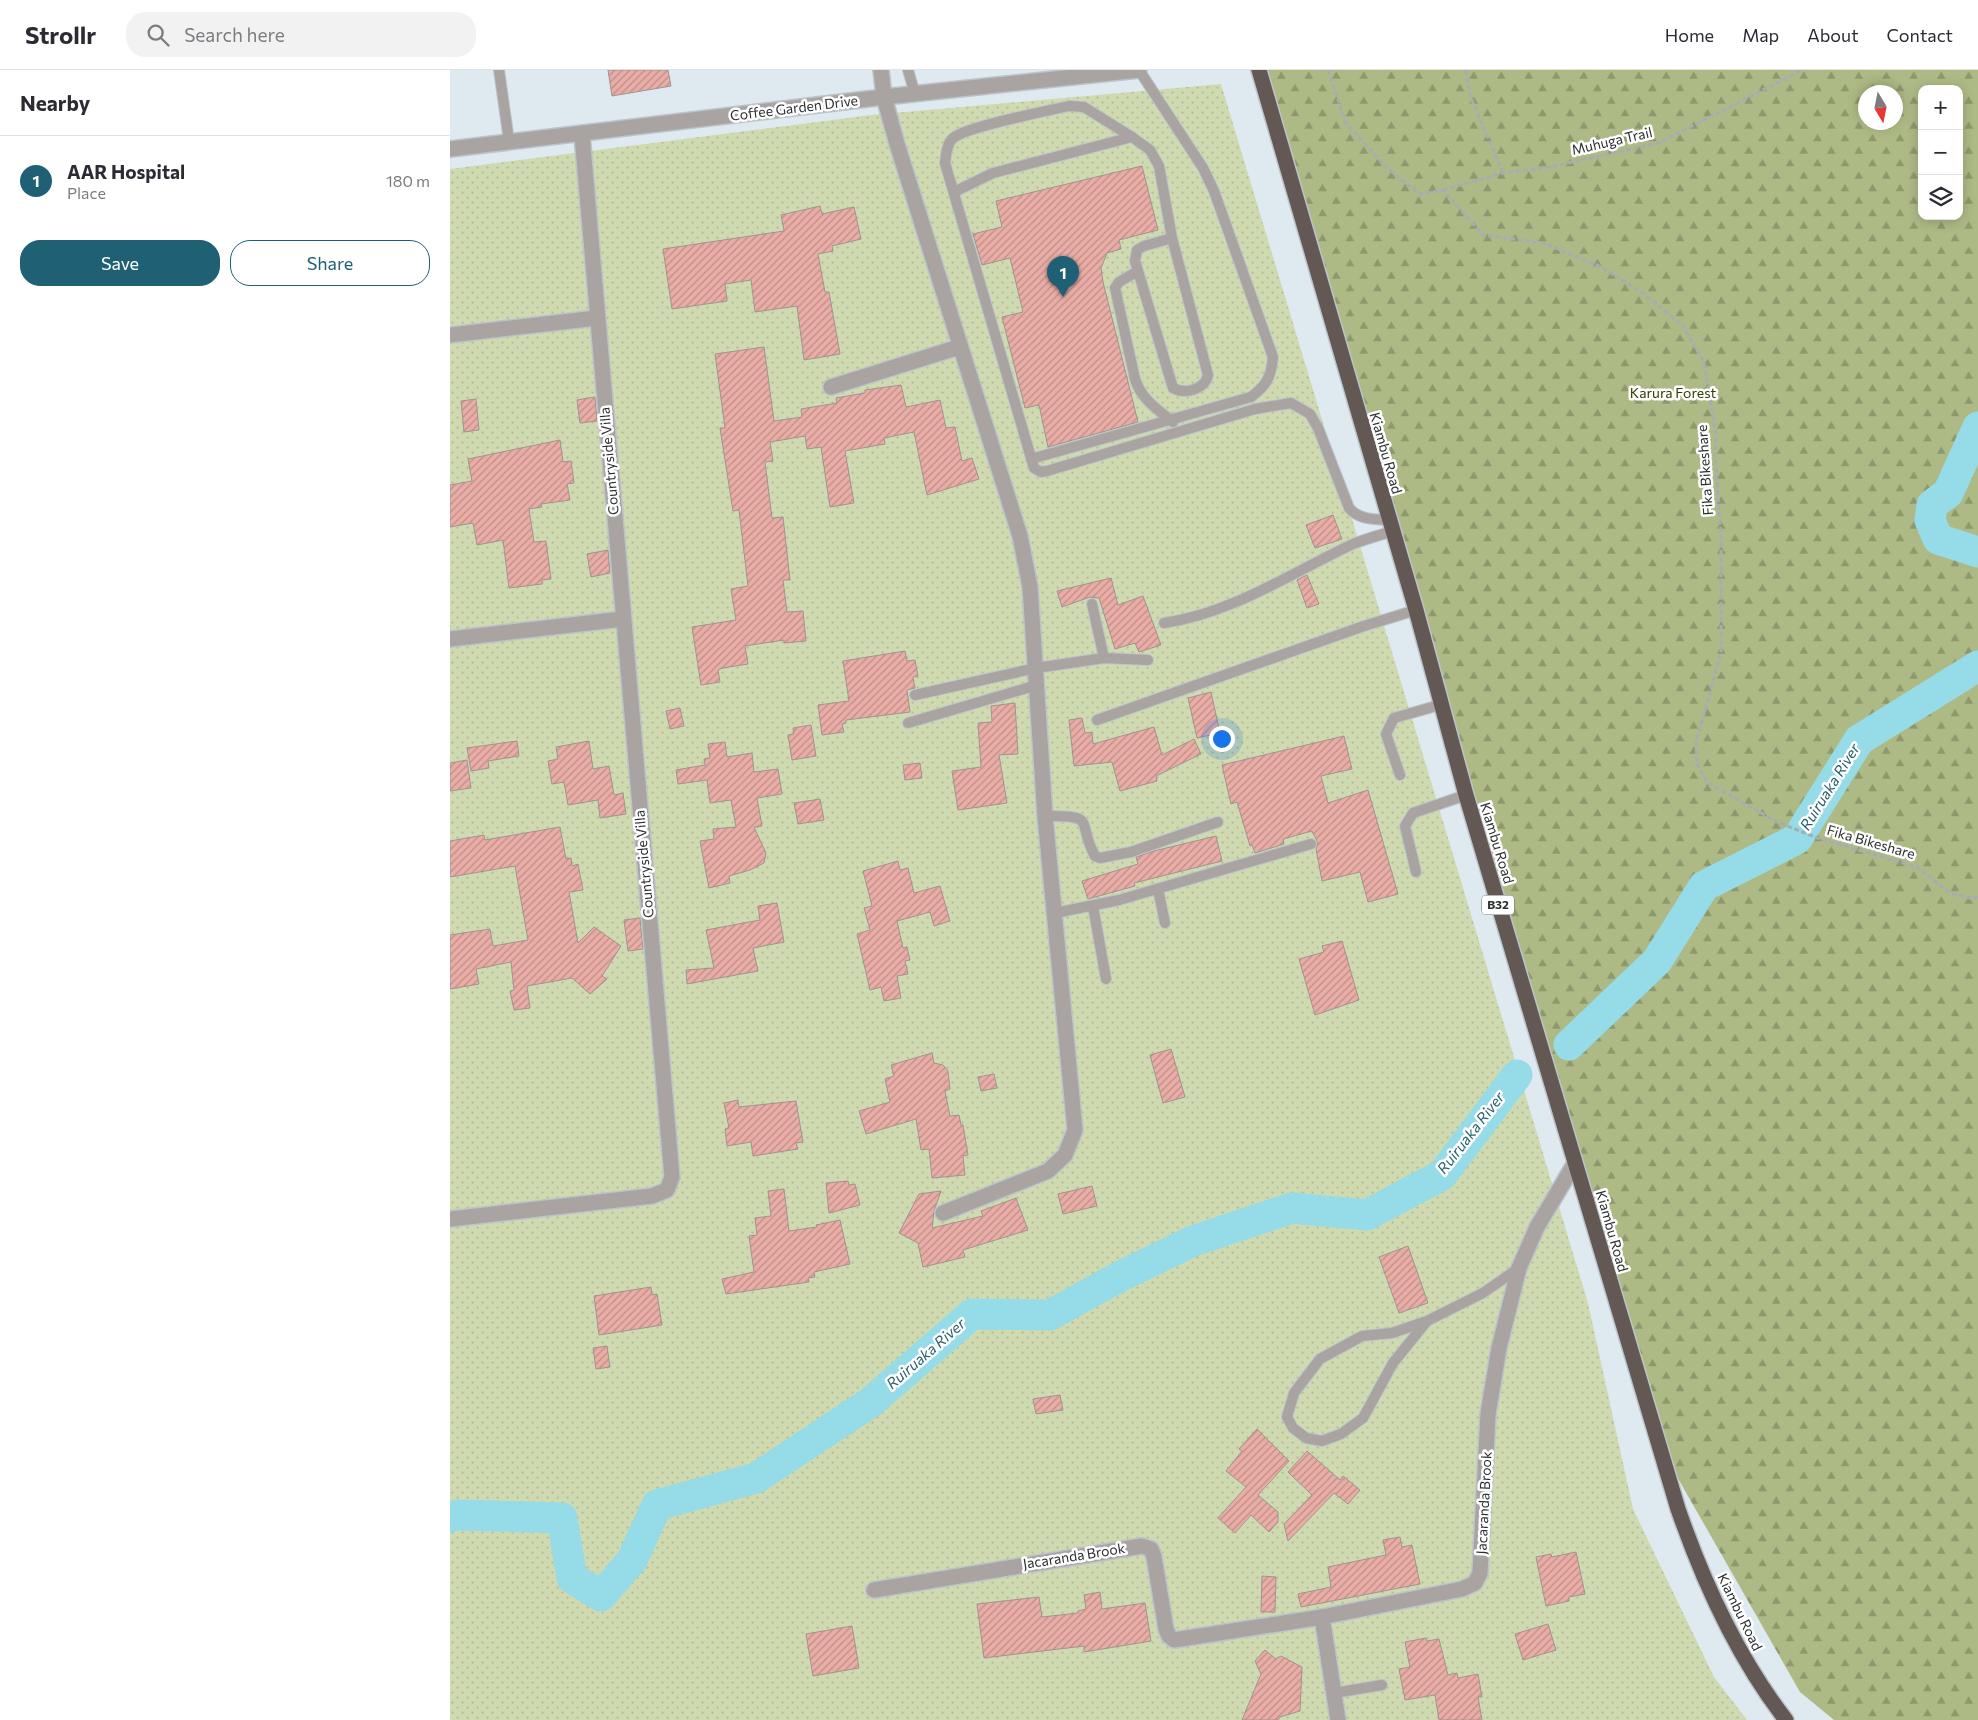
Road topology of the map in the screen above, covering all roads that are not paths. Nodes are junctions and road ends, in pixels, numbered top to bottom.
1 (499, 70) edge
2 (881, 70) edge
3 (908, 70) edge
4 (1139, 70) edge
5 (1259, 70) edge
6 (915, 94) junction
7 (884, 97) junction
8 (582, 134) junction
9 (1132, 137) junction
10 (509, 141) junction
11 (450, 149) edge
12 (954, 192) junction
13 (1172, 238) junction
14 (1138, 271) junction
15 (597, 318) junction
16 (450, 335) edge
17 (959, 347) junction
18 (830, 387) dead end
19 (1170, 420) junction
20 (1183, 430) junction
21 (1070, 448) junction
22 (1031, 459) junction
23 (1075, 463) junction
24 (1391, 526) junction
25 (1092, 604) dead end
26 (1416, 610) junction
27 (623, 619) junction
28 (1164, 623) dead end
29 (450, 639) edge
30 (1104, 658) junction
31 (1148, 660) dead end
32 (1036, 668) junction
33 (1037, 685) junction
34 (915, 695) dead end
35 (1443, 704) junction
36 (1097, 720) dead end
37 (908, 723) dead end
38 (1400, 775) dead end
39 (1466, 795) junction
40 (1045, 816) junction
41 (1218, 822) dead end
42 (1311, 844) dead end
43 (1416, 872) dead end
44 (1158, 889) junction
45 (1093, 906) junction
46 (1055, 913) junction
47 (1165, 923) dead end
48 (1106, 978) dead end
49 (1575, 1163) junction
50 (943, 1213) dead end
51 (450, 1219) edge
52 (1519, 1268) junction
53 (1427, 1321) junction
54 (874, 1590) dead end
55 (1322, 1617) junction
56 (1382, 1685) dead end
57 (1334, 1693) junction
58 (1338, 1720) edge
59 (1786, 1720) edge

1 - 10 lane
2 - 7 street
3 - 6 lane
4 - 6 street, Coffee Garden Drive
4 - 19 lane
5 - 24 highway, Kiambu Road / B32
6 - 7 street, Coffee Garden Drive
7 - 8 street, Coffee Garden Drive
7 - 17 street
8 - 10 street, Coffee Garden Drive
8 - 15 street, Countryside Villa
9 - 12 lane
9 - 12 lane
9 - 13 lane
10 - 11 street, Coffee Garden Drive
12 - 22 lane
13 - 14 lane
13 - 14 lane
14 - 19 lane
15 - 16 street
15 - 27 street, Countryside Villa
17 - 18 street
17 - 32 street
19 - 20 lane
19 - 21 lane
20 - 23 lane
20 - 24 lane
21 - 22 lane
21 - 23 lane
22 - 23 lane
24 - 26 highway, Kiambu Road / B32
24 - 28 lane
25 - 30 lane
26 - 35 highway, Kiambu Road / B32
26 - 36 lane
27 - 29 street
27 - 51 street, Countryside Villa
30 - 31 lane
30 - 32 lane
32 - 33 street
32 - 34 lane
33 - 37 lane
33 - 40 street
35 - 38 lane
35 - 39 highway, Kiambu Road / B32
39 - 43 lane
39 - 49 highway, Kiambu Road / B32
40 - 41 lane
40 - 46 street
42 - 44 lane
44 - 45 lane
44 - 47 lane
45 - 46 lane
45 - 48 lane
46 - 50 street
49 - 52 street, Jacaranda Brook
49 - 59 highway, Kiambu Road / B32
52 - 53 lane
52 - 55 street, Jacaranda Brook
53 - 53 lane
54 - 55 street, Jacaranda Brook
55 - 57 street
56 - 57 lane
57 - 58 street

